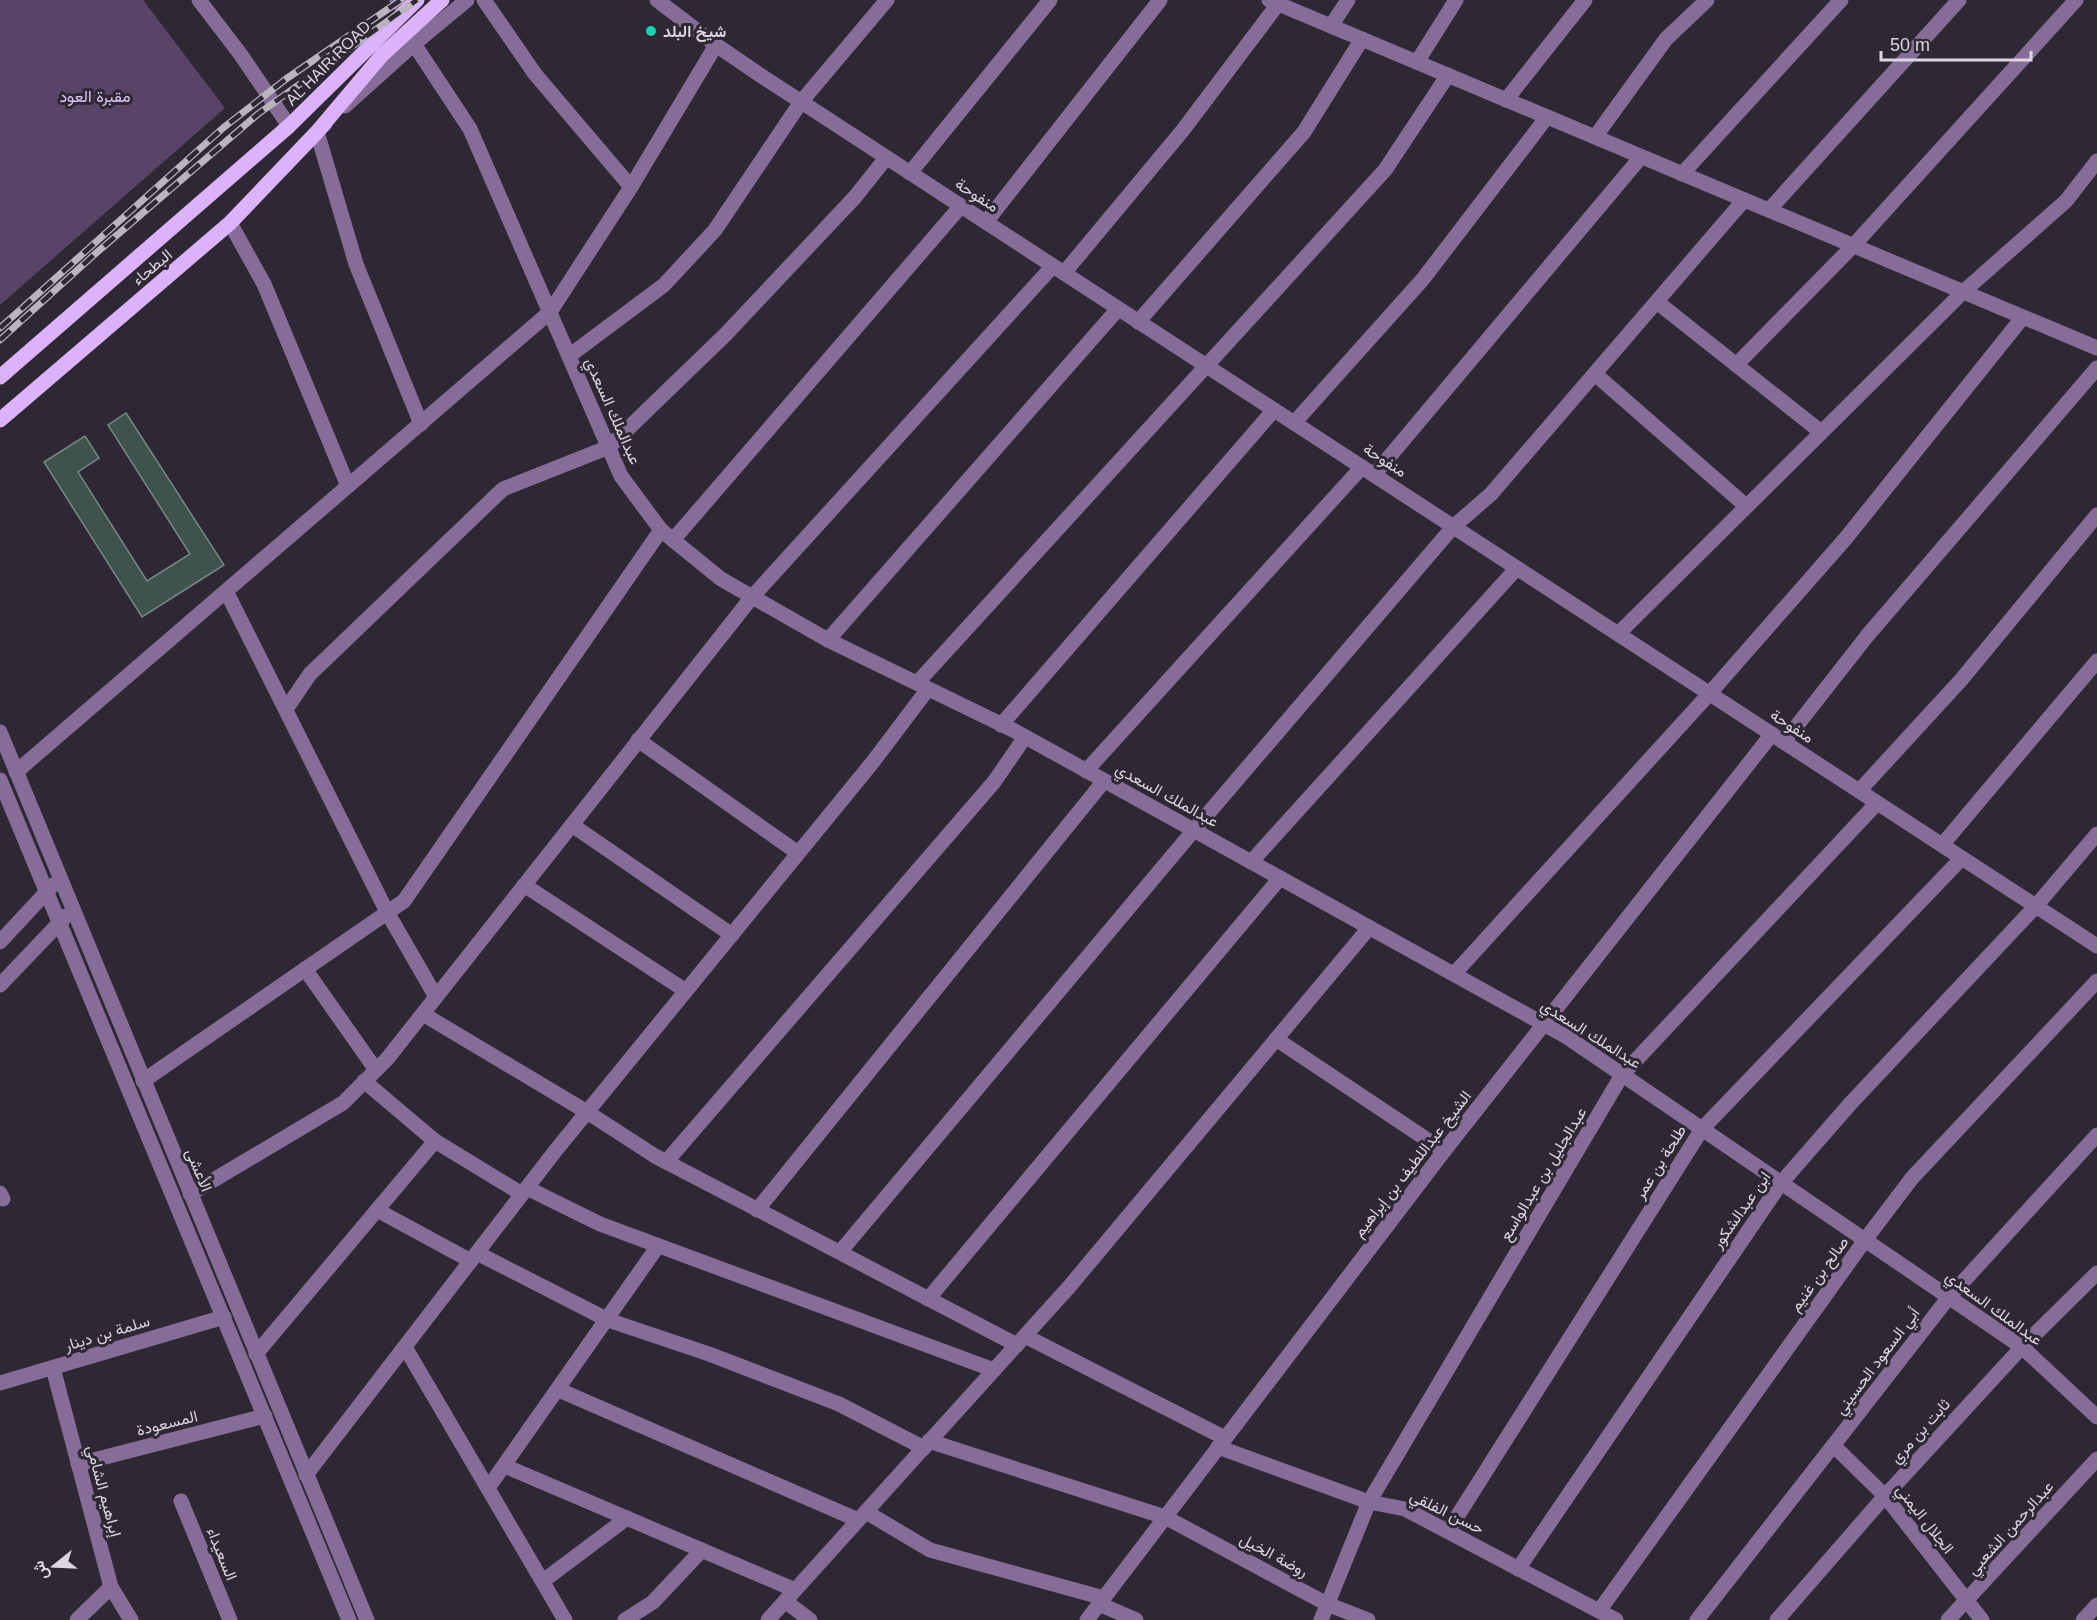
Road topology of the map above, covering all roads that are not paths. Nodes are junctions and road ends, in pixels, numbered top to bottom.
1 (199, 0) edge
2 (417, 0) edge
3 (442, 0) edge
4 (467, 0) edge
5 (484, 0) edge
6 (657, 0) edge
7 (887, 0) edge
8 (1050, 0) edge
9 (1160, 0) edge
10 (1348, 0) edge
11 (1456, 0) edge
12 (1585, 0) edge
13 (1707, 0) edge
14 (1841, 0) edge
15 (1959, 0) edge
16 (2076, 0) edge
17 (1273, 2) edge
18 (401, 6) edge
19 (1331, 26) junction
20 (1362, 39) junction
21 (414, 44) junction
22 (716, 45) junction
23 (1417, 62) junction
24 (1448, 75) junction
25 (1506, 100) junction
26 (801, 102) junction
27 (1547, 117) junction
28 (289, 126) junction
29 (317, 132) junction
30 (1595, 137) junction
31 (1641, 157) junction
32 (886, 158) junction
33 (2097, 161) edge
34 (910, 173) junction
35 (1682, 174) junction
36 (631, 187) junction
37 (1744, 200) junction
38 (961, 206) junction
39 (1769, 210) junction
40 (986, 222) junction
41 (230, 223) junction
42 (1853, 246) junction
43 (1059, 270) junction
44 (1963, 292) junction
45 (1657, 302) junction
46 (1118, 309) junction
47 (550, 312) junction
48 (2023, 317) junction
49 (1138, 321) junction
50 (2095, 342) edge
51 (569, 356) junction
52 (1736, 365) junction
53 (1206, 366) junction
54 (2097, 368) edge
55 (1595, 374) junction
56 (0, 377) edge
57 (1274, 410) junction
58 (0, 420) edge
59 (1294, 423) junction
60 (421, 424) junction
61 (1821, 432) junction
62 (609, 447) junction
63 (1368, 471) junction
64 (348, 486) junction
65 (1746, 506) junction
66 (2097, 515) edge
67 (1453, 527) junction
68 (667, 535) junction
69 (1517, 568) junction
70 (226, 591) junction
71 (752, 597) junction
72 (1618, 634) junction
73 (828, 640) junction
74 (2097, 661) edge
75 (922, 686) junction
76 (1710, 693) junction
77 (286, 710) junction
78 (1001, 725) junction
79 (0, 732) edge
80 (1025, 737) junction
81 (1778, 738) junction
82 (638, 740) junction
83 (1086, 771) junction
84 (16, 772) junction
85 (1104, 781) junction
86 (2, 790) edge
87 (1859, 791) junction
88 (1878, 803) junction
89 (572, 825) junction
90 (1194, 830) junction
91 (2097, 834) edge
92 (1942, 845) junction
93 (798, 853) junction
94 (1962, 858) junction
95 (1251, 862) junction
96 (60, 878) junction
97 (1280, 878) junction
98 (524, 885) junction
99 (47, 891) junction
100 (2036, 906) junction
101 (72, 909) junction
102 (387, 912) junction
103 (60, 922) junction
104 (1369, 928) junction
105 (732, 934) junction
106 (0, 942) edge
107 (2097, 946) edge
108 (305, 969) junction
109 (1454, 974) junction
110 (2097, 981) edge
111 (0, 985) edge
112 (686, 991) junction
113 (436, 997) junction
114 (423, 1014) junction
115 (1545, 1025) junction
116 (1276, 1039) junction
117 (376, 1070) junction
118 (1622, 1075) junction
119 (143, 1081) junction
120 (364, 1082) junction
121 (587, 1112) junction
122 (1702, 1129) junction
123 (2097, 1136) edge
124 (435, 1141) junction
125 (1444, 1151) junction
126 (666, 1162) junction
127 (1781, 1183) junction
128 (525, 1191) junction
129 (190, 1194) junction
130 (377, 1210) junction
131 (757, 1210) junction
132 (1865, 1240) junction
133 (658, 1246) junction
134 (840, 1252) junction
135 (474, 1257) junction
136 (2097, 1273) edge
137 (1949, 1297) junction
138 (928, 1299) junction
139 (224, 1317) junction
140 (608, 1320) junction
141 (1021, 1340) junction
142 (405, 1347) junction
143 (2022, 1347) junction
144 (256, 1353) junction
145 (52, 1368) junction
146 (994, 1370) junction
147 (0, 1383) edge
148 (559, 1390) junction
149 (265, 1416) junction
150 (2097, 1417) edge
151 (1222, 1443) junction
152 (927, 1445) junction
153 (1834, 1446) junction
154 (2097, 1459) edge
155 (78, 1464) junction
156 (505, 1466) junction
157 (306, 1475) junction
158 (488, 1488) junction
159 (1885, 1496) junction
160 (181, 1501) dead end
161 (1368, 1502) junction
162 (862, 1516) junction
163 (1165, 1517) junction
164 (627, 1518) junction
165 (1448, 1532) junction
166 (702, 1550) junction
167 (1518, 1569) junction
168 (543, 1581) junction
169 (111, 1587) junction
170 (790, 1595) junction
171 (1101, 1601) junction
172 (1966, 1602) junction
173 (1327, 1604) junction
174 (2097, 1605) edge
175 (1599, 1611) junction
176 (77, 1620) edge
177 (131, 1620) edge
178 (230, 1620) edge
179 (349, 1620) edge
180 (367, 1620) edge
181 (565, 1620) edge
182 (625, 1620) edge
183 (768, 1620) edge
184 (810, 1620) edge
185 (1087, 1620) edge
186 (1136, 1620) edge
187 (1320, 1620) edge
188 (1368, 1620) edge
189 (1616, 1620) edge
190 (1697, 1620) edge
191 (1777, 1620) edge
192 (1948, 1620) edge
193 (1982, 1620) edge
194 (2083, 1620) edge

1 - 28 street
2 - 18 main road, AL HAIR ROAD
3 - 29 main road, البطحاء
4 - 21 street, البطحاء
5 - 36 street
6 - 22 street, منفوحة
7 - 26 street
8 - 34 street
9 - 40 street
10 - 19 street
11 - 23 street
12 - 25 street
13 - 30 street
14 - 35 street
15 - 39 street
16 - 42 street
17 - 19 street
17 - 43 street
18 - 28 main road, AL HAIR ROAD
19 - 20 street
20 - 23 street
20 - 49 street
21 - 29 street, البطحاء
21 - 47 street, عبدالملك السعدي
22 - 26 street, منفوحة
22 - 36 street
23 - 24 street
24 - 25 street
24 - 53 street
25 - 27 street
26 - 32 street, منفوحة
26 - 51 street
27 - 30 street
27 - 59 street
28 - 56 main road, البطحاء
29 - 41 main road, البطحاء
29 - 60 street
30 - 31 street
31 - 35 street
31 - 63 street
32 - 34 street, منفوحة
32 - 62 street
33 - 44 street
34 - 38 street, منفوحة
35 - 37 street
36 - 47 street
37 - 39 street
37 - 45 street
38 - 40 street, منفوحة
38 - 68 street
39 - 42 street
40 - 43 street, منفوحة
41 - 58 main road, البطحاء
41 - 64 street
42 - 44 street
42 - 52 street
43 - 46 street, منفوحة
43 - 71 street
44 - 48 street
44 - 61 street
45 - 52 street
45 - 55 street
46 - 49 street, منفوحة
46 - 73 street
47 - 51 street, عبدالملك السعدي
47 - 60 street
48 - 50 street
48 - 76 street
49 - 53 street, منفوحة
51 - 62 street, عبدالملك السعدي
52 - 61 street
53 - 57 street, منفوحة
53 - 75 street
54 - 81 street, الشيخ عبداللطيف بن إبراهيم
55 - 65 street
55 - 67 street
57 - 59 street, منفوحة
57 - 78 street
59 - 63 street, منفوحة
60 - 64 street
61 - 65 street
62 - 68 street, عبدالملك السعدي
62 - 77 street
63 - 67 street, منفوحة
63 - 83 street
64 - 70 street
65 - 72 street
66 - 87 street
67 - 69 street, منفوحة
67 - 90 street
68 - 71 street, عبدالملك السعدي
68 - 102 street
69 - 72 street, منفوحة
69 - 95 street
70 - 77 street
70 - 84 street
71 - 73 street, عبدالملك السعدي
71 - 82 street
72 - 76 street, منفوحة
73 - 75 street, عبدالملك السعدي
74 - 92 street
75 - 78 street, عبدالملك السعدي
75 - 93 street
76 - 81 street, منفوحة
76 - 109 street
77 - 102 street
78 - 80 street, عبدالملك السعدي
79 - 84 street, الأعشى
80 - 83 street, عبدالملك السعدي
80 - 126 street
81 - 87 street, منفوحة
81 - 115 street, الشيخ عبداللطيف بن إبراهيم
82 - 89 street
82 - 93 street
83 - 85 street, عبدالملك السعدي
84 - 96 street, الأعشى
85 - 90 street, عبدالملك السعدي
85 - 131 street
86 - 99 street, الأعشى
87 - 88 street, منفوحة
88 - 92 street, منفوحة
88 - 118 street, عبدالجليل بن عبدالواسع
89 - 98 street
89 - 105 street
90 - 95 street, عبدالملك السعدي
90 - 134 street
91 - 100 street, ابن عبدالشكور
92 - 94 street, منفوحة
93 - 105 street
94 - 100 street, منفوحة
94 - 122 street, طلحة بن عمر
95 - 97 street, عبدالملك السعدي
96 - 99 street
96 - 101 street, الأعشى
97 - 104 street, عبدالملك السعدي
97 - 138 street
98 - 112 street
98 - 113 street
99 - 103 street, الأعشى
99 - 106 street
100 - 107 street, منفوحة
100 - 127 street, ابن عبدالشكور
101 - 103 street
101 - 119 street, الأعشى
102 - 108 street
102 - 113 street
103 - 111 street
103 - 139 street, الأعشى
104 - 109 street, عبدالملك السعدي
104 - 116 street
105 - 112 street
108 - 117 street
108 - 119 street
109 - 115 street, عبدالملك السعدي
110 - 132 street, صالح بن غنيم
112 - 121 street
113 - 114 street
114 - 117 street
114 - 121 street, حسن الفلقي
115 - 118 street, عبدالملك السعدي
115 - 125 street, الشيخ عبداللطيف بن إبراهيم
116 - 125 street
116 - 141 street
117 - 120 street
118 - 122 street, عبدالملك السعدي
118 - 161 street, عبدالجليل بن عبدالواسع
119 - 129 street, الأعشى
120 - 124 street
120 - 129 street
121 - 126 street, حسن الفلقي
121 - 128 street
122 - 127 street, عبدالملك السعدي
122 - 165 street, طلحة بن عمر
123 - 137 street, أبي السعود الحسيني
124 - 128 street
124 - 130 street
125 - 151 street, الشيخ عبداللطيف بن إبراهيم
126 - 131 street, حسن الفلقي
127 - 132 street, عبدالملك السعدي
127 - 167 street, ابن عبدالشكور
128 - 133 street
128 - 135 street
129 - 144 street, الأعشى
130 - 135 street, روضة الخيل
130 - 144 street
131 - 134 street, حسن الفلقي
132 - 137 street, عبدالملك السعدي
132 - 175 street, صالح بن غنيم
133 - 140 street
133 - 146 street
134 - 138 street, حسن الفلقي
135 - 140 street, روضة الخيل
135 - 142 street
136 - 143 street, ثابت بن مري
137 - 143 street, عبدالملك السعدي
137 - 153 street, أبي السعود الحسيني
138 - 141 street, حسن الفلقي
139 - 145 street, سلمة بن دينار
139 - 149 street, الأعشى
140 - 148 street
140 - 152 street, روضة الخيل
141 - 146 street
141 - 151 street, حسن الفلقي
142 - 157 street
142 - 158 street
143 - 150 street, عبدالملك السعدي
143 - 159 street, ثابت بن مري
144 - 157 street, الأعشى
145 - 147 street, سلمة بن دينار
145 - 155 street, إبراهيم الشامي
146 - 152 street
148 - 156 street
148 - 162 street
149 - 155 street, المسعودة
149 - 179 street, الأعشى
151 - 161 street, حسن الفلقي
151 - 163 street, الشيخ عبداللطيف بن إبراهيم
152 - 162 street
152 - 163 street, روضة الخيل
153 - 159 street, الجلال اليمني
153 - 190 street, أبي السعود الحسيني
154 - 172 street, عبدالرحمن الشعبي
155 - 169 street, إبراهيم الشامي
156 - 158 street
156 - 164 street
157 - 180 street, الأعشى
158 - 168 street
159 - 172 street, الجلال اليمني
159 - 191 street, ثابت بن مري
160 - 178 street, السعيداء
161 - 165 street, حسن الفلقي
161 - 173 street, عبدالجليل بن عبدالواسع
162 - 170 street
162 - 171 street
163 - 171 street, الشيخ عبداللطيف بن إبراهيم
163 - 173 street, روضة الخيل
164 - 166 street
164 - 168 street
165 - 167 street, حسن الفلقي
166 - 170 street
166 - 182 street
167 - 175 street, حسن الفلقي
168 - 181 street
169 - 176 street
169 - 177 street, إبراهيم الشامي
170 - 183 street
170 - 184 street
171 - 185 street, الشيخ عبداللطيف بن إبراهيم
171 - 186 street
172 - 192 street, عبدالرحمن الشعبي
172 - 193 street, الجلال اليمني
173 - 187 street, عبدالجليل بن عبدالواسع
173 - 188 street, روضة الخيل
174 - 194 street
175 - 189 street, حسن الفلقي

